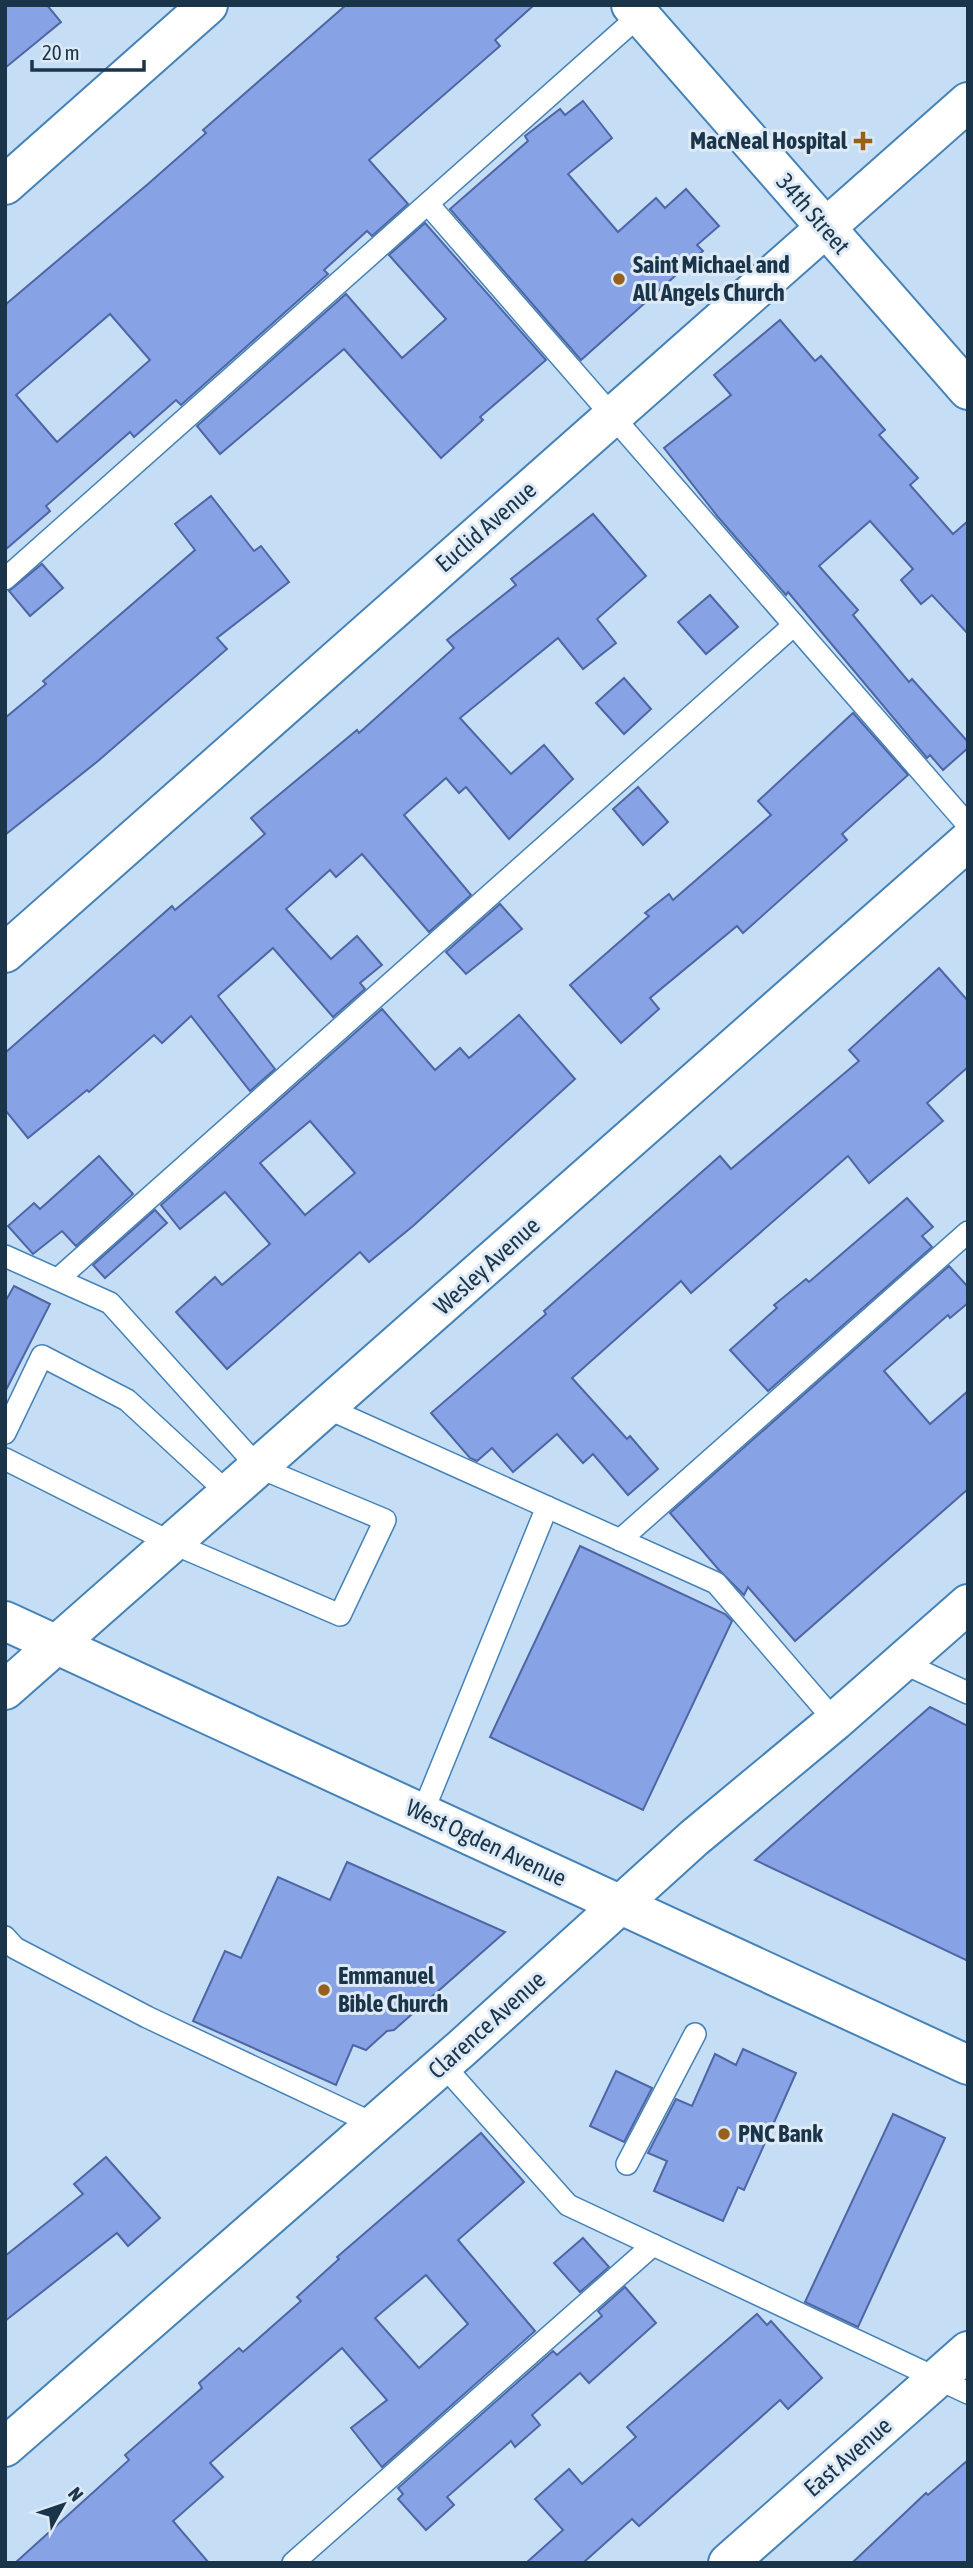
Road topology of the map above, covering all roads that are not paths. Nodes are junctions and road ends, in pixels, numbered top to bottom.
1 (208, 5) edge
2 (636, 10) edge
3 (968, 102) edge
4 (5, 185) edge
5 (428, 204) junction
6 (825, 228) junction
7 (968, 390) edge
8 (612, 416) junction
9 (5, 579) edge
10 (794, 625) junction
11 (968, 825) edge
12 (968, 841) edge
13 (5, 953) edge
14 (968, 1232) edge
15 (5, 1256) edge
16 (58, 1279) junction
17 (327, 1408) junction
18 (5, 1433) edge
19 (5, 1459) edge
20 (258, 1466) junction
21 (229, 1493) junction
22 (547, 1507) junction
23 (620, 1540) junction
24 (172, 1543) junction
25 (968, 1604) edge
26 (5, 1621) edge
27 (57, 1644) junction
28 (901, 1662) junction
29 (5, 1690) edge
30 (968, 1693) edge
31 (835, 1721) junction
32 (422, 1814) junction
33 (621, 1905) junction
34 (5, 1937) edge
35 (695, 2034) dead end
36 (443, 2065) junction
37 (968, 2065) edge
38 (374, 2124) junction
39 (626, 2165) dead end
40 (653, 2245) junction
41 (968, 2351) edge
42 (952, 2386) edge
43 (5, 2447) edge
44 (293, 2563) edge
45 (728, 2563) edge

1 - 4 street
2 - 5 lane
2 - 6 street, 34th Street
3 - 6 street, Euclid Avenue
5 - 8 lane
5 - 9 lane
6 - 7 street, 34th Street
6 - 8 street, Euclid Avenue
8 - 10 lane
8 - 13 street, Euclid Avenue
10 - 11 lane
10 - 16 lane
12 - 17 street, Wesley Avenue
14 - 23 lane
15 - 16 lane
16 - 20 lane
17 - 20 street, Wesley Avenue
17 - 22 lane
18 - 21 lane
19 - 24 lane
20 - 21 street, Wesley Avenue
20 - 24 lane
21 - 24 street, Wesley Avenue
22 - 23 lane
22 - 32 lane
23 - 31 lane
24 - 27 street, Wesley Avenue
25 - 28 street, Clarence Avenue
26 - 27 street, West Ogden Avenue
27 - 29 street, Wesley Avenue
27 - 32 street, West Ogden Avenue
28 - 30 lane
28 - 31 street, Clarence Avenue
31 - 33 street, Clarence Avenue
32 - 33 street, West Ogden Avenue
33 - 36 street, Clarence Avenue
33 - 37 street, West Ogden Avenue
34 - 38 lane
35 - 39 lane
36 - 38 street, Clarence Avenue
36 - 40 lane
38 - 43 street, Clarence Avenue
40 - 42 lane
40 - 44 lane
41 - 42 street, East Avenue
42 - 45 street, East Avenue

